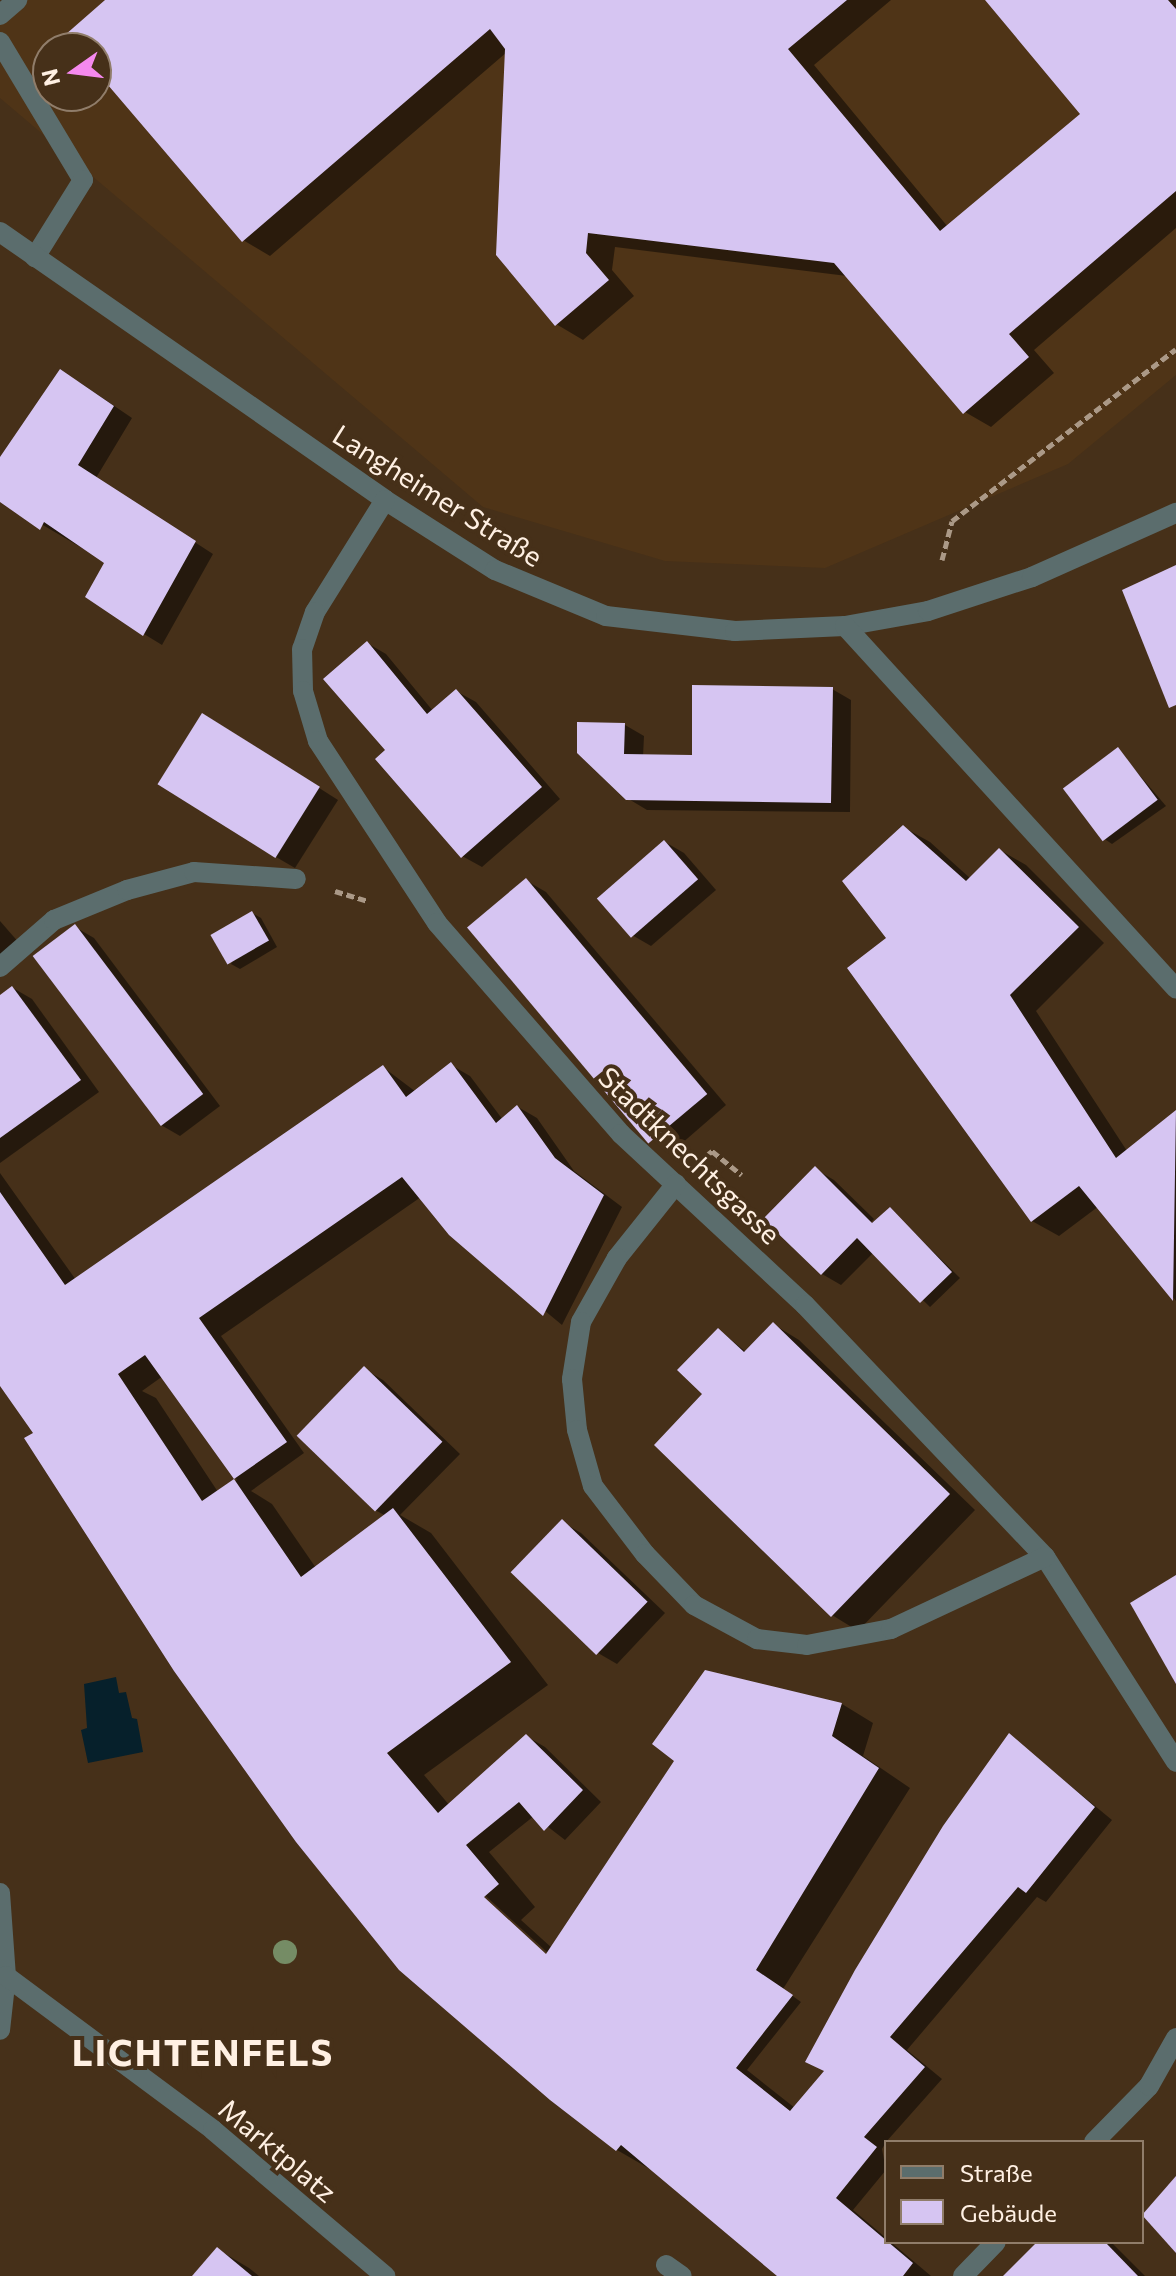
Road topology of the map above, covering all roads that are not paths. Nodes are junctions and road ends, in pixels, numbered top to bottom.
1 (17, 0) edge
2 (0, 15) edge
3 (0, 42) edge
4 (0, 232) edge
5 (35, 257) junction
6 (385, 500) junction
7 (1176, 513) edge
8 (845, 626) junction
9 (296, 879) dead end
10 (0, 967) edge
11 (1176, 989) edge
12 (676, 1184) junction
13 (1045, 1557) junction
14 (1176, 1762) edge
15 (0, 1893) edge
16 (6, 1976) junction
17 (0, 2030) edge
18 (1176, 2038) edge
19 (1096, 2140) edge
20 (994, 2244) edge
21 (385, 2276) edge
22 (963, 2276) edge

1 - 2 street
3 - 5 street
4 - 5 street, Langheimer Straße
5 - 6 street, Langheimer Straße
6 - 8 street, Langheimer Straße
6 - 12 street, Stadtknechtsgasse
7 - 8 street, Langheimer Straße
8 - 11 street
9 - 10 street
12 - 13 street, Stadtknechtsgasse
12 - 13 street
13 - 14 street, Stadtknechtsgasse
15 - 16 street
16 - 17 street
16 - 21 street, Marktplatz
18 - 19 street
20 - 22 street

